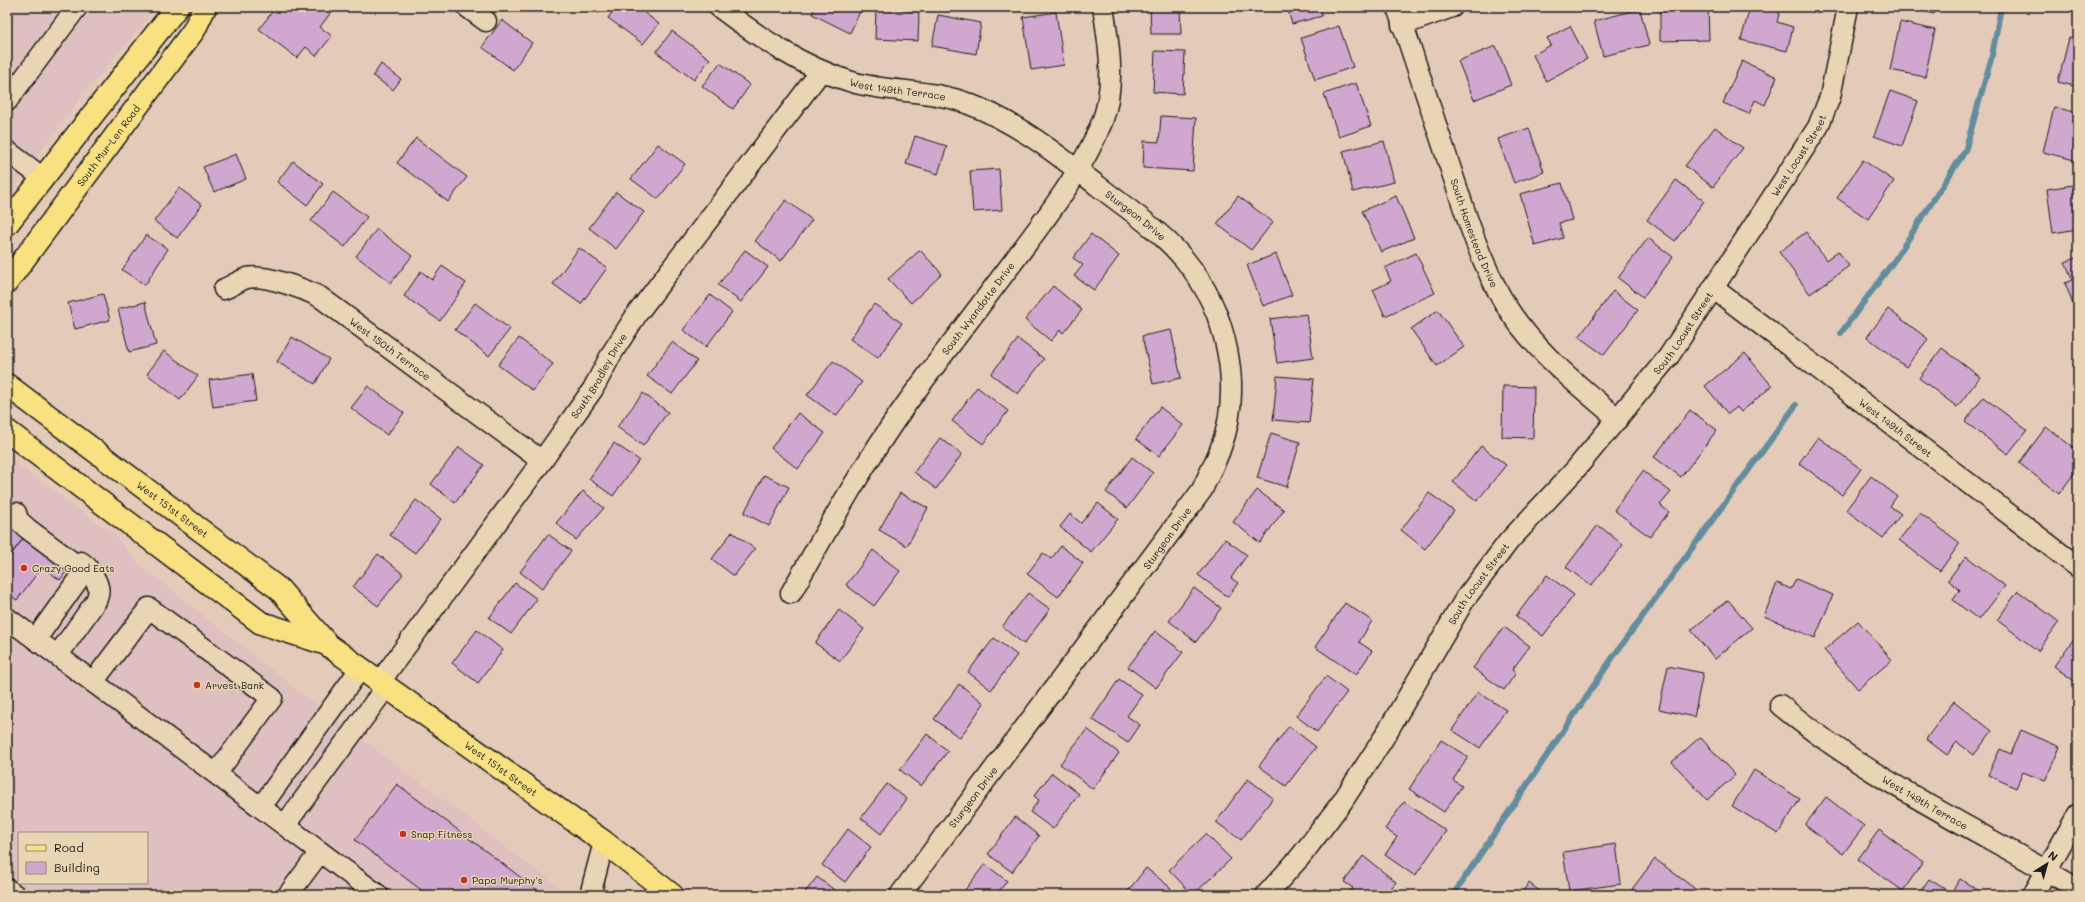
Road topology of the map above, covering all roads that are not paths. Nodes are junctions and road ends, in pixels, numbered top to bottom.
1 (77, 7) edge
2 (177, 7) edge
3 (205, 7) edge
4 (466, 7) edge
5 (719, 7) edge
6 (1103, 7) edge
7 (1452, 7) edge
8 (1848, 7) edge
9 (1399, 16) edge
10 (486, 22) dead end
11 (821, 71) junction
12 (10, 90) edge
13 (7, 151) edge
14 (1077, 170) junction
15 (43, 178) junction
16 (7, 224) edge
17 (7, 282) edge
18 (1713, 288) junction
19 (224, 289) dead end
20 (7, 385) edge
21 (1618, 419) junction
22 (7, 431) edge
23 (542, 461) junction
24 (12, 510) edge
25 (2078, 567) edge
26 (84, 571) junction
27 (791, 593) dead end
28 (7, 618) edge
29 (36, 639) junction
30 (328, 645) junction
31 (58, 655) junction
32 (360, 669) junction
33 (94, 682) junction
34 (382, 685) junction
35 (1780, 705) dead end
36 (216, 774) junction
37 (261, 807) junction
38 (2078, 814) edge
39 (285, 825) junction
40 (604, 842) junction
41 (320, 852) junction
42 (2047, 870) junction
43 (7, 889) edge
44 (2078, 889) edge
45 (15, 895) edge
46 (288, 895) edge
47 (378, 895) edge
48 (590, 895) edge
49 (672, 895) edge
50 (900, 895) edge
51 (1266, 895) edge
52 (2033, 895) edge

1 - 12 street
2 - 15 main road
3 - 17 main road, South Mur-Len Road
4 - 10 street
5 - 11 street, West 149th Terrace
6 - 14 street, South Wyandotte Drive
7 - 9 street
8 - 18 street, West Locust Street
9 - 21 street, South Homestead Drive
11 - 14 street, West 149th Terrace
11 - 23 street, South Bradley Drive
13 - 15 street
14 - 27 street, South Wyandotte Drive
14 - 50 street, Sturgeon Drive
15 - 16 main road
18 - 21 street, South Locust Street
18 - 25 street, West 149th Street
19 - 23 street, West 150th Terrace
20 - 30 main road, West 151st Street
21 - 51 street, South Locust Street
22 - 30 main road, West 151st Street
23 - 34 street, South Bradley Drive
24 - 26 street
26 - 29 street
26 - 31 street
28 - 29 street
29 - 31 street
30 - 32 main road, West 151st Street
31 - 33 street
32 - 34 main road, West 151st Street
32 - 37 street
33 - 36 street
33 - 36 street
34 - 39 street, South Bradley Drive
34 - 40 main road, West 151st Street
35 - 42 street, West 149th Terrace
36 - 37 street
37 - 39 street
38 - 42 street
39 - 41 street
40 - 48 street
40 - 49 main road, West 151st Street
41 - 46 street
41 - 47 street
42 - 44 street, West 149th Terrace
42 - 52 street
43 - 45 street

